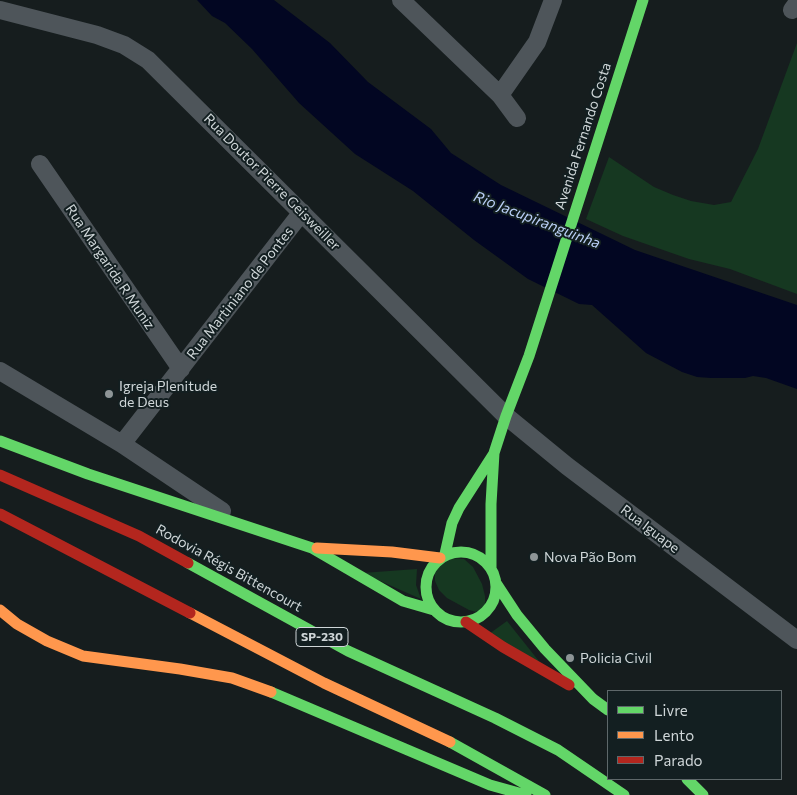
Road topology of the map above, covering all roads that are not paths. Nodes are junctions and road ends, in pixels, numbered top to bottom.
1 (401, 0) edge
2 (553, 0) edge
3 (643, 0) edge
4 (0, 10) edge
5 (500, 95) junction
6 (517, 118) dead end
7 (40, 164) dead end
8 (302, 212) junction
9 (180, 370) junction
10 (0, 371) edge
11 (506, 416) junction
12 (0, 440) edge
13 (122, 444) junction
14 (494, 453) junction
15 (0, 475) edge
16 (1, 514) edge
17 (241, 524) junction
18 (312, 548) junction
19 (443, 556) junction
20 (491, 569) junction
21 (496, 583) junction
22 (0, 610) edge
23 (434, 610) junction
24 (466, 622) junction
25 (797, 640) edge
26 (593, 699) junction
27 (607, 709) edge
28 (688, 780) edge
29 (526, 795) edge
30 (545, 795) edge
31 (624, 795) edge
32 (704, 795) edge

1 - 5 street
2 - 5 street
3 - 11 main road, Avenida Fernando Costa
4 - 8 street, Rua Doutor Pierre Geisweiller
5 - 6 street
7 - 9 street, Rua Margarida R Muniz
8 - 9 street, Rua Martiniano de Pontes
8 - 11 street, Rua Doutor Pierre Geisweiller
9 - 13 street, Rua Martiniano de Pontes
10 - 13 street
11 - 14 main road, Avenida Fernando Costa
11 - 25 street, Rua Iguape
12 - 17 main road
13 - 17 street
14 - 19 main road, Avenida Fernando Costa
14 - 20 main road, Avenida Fernando Costa
15 - 31 main road, Rodovia Régis Bittencourt / SP-230
16 - 30 main road, SP-230
17 - 18 main road
18 - 19 main road
18 - 23 main road
19 - 20 main road
19 - 23 main road
20 - 21 main road
21 - 24 main road
21 - 26 main road
22 - 29 main road
23 - 24 main road
24 - 26 main road
26 - 27 main road
28 - 32 main road

